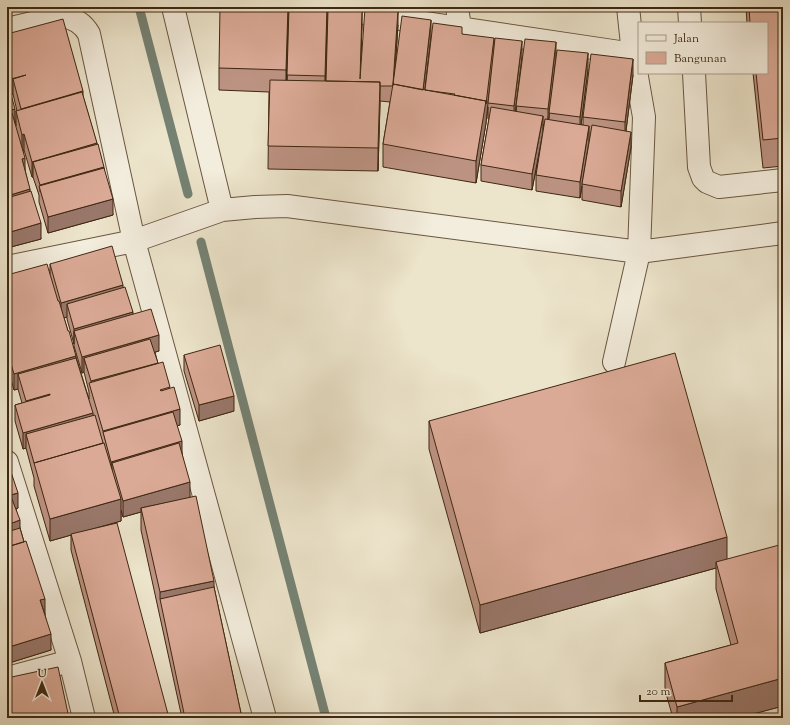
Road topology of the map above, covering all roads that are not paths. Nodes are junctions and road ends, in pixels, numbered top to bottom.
1 (174, 7) edge
2 (328, 7) edge
3 (628, 7) edge
4 (689, 7) edge
5 (459, 18) edge
6 (690, 22) edge
7 (7, 28) edge
8 (634, 54) junction
9 (694, 74) edge
10 (783, 180) edge
11 (222, 210) junction
12 (783, 233) edge
13 (134, 241) junction
14 (639, 252) junction
15 (7, 266) edge
16 (614, 362) dead end
17 (7, 462) edge
18 (70, 661) junction
19 (7, 678) edge
20 (84, 718) edge
21 (265, 718) edge

1 - 11 street
2 - 5 street
3 - 8 street
4 - 6 street
5 - 8 street
7 - 13 street
8 - 14 street
9 - 10 street
11 - 13 street
11 - 14 street
12 - 14 street
13 - 15 street
13 - 21 street
14 - 16 street
17 - 18 street
18 - 19 street
18 - 20 street

